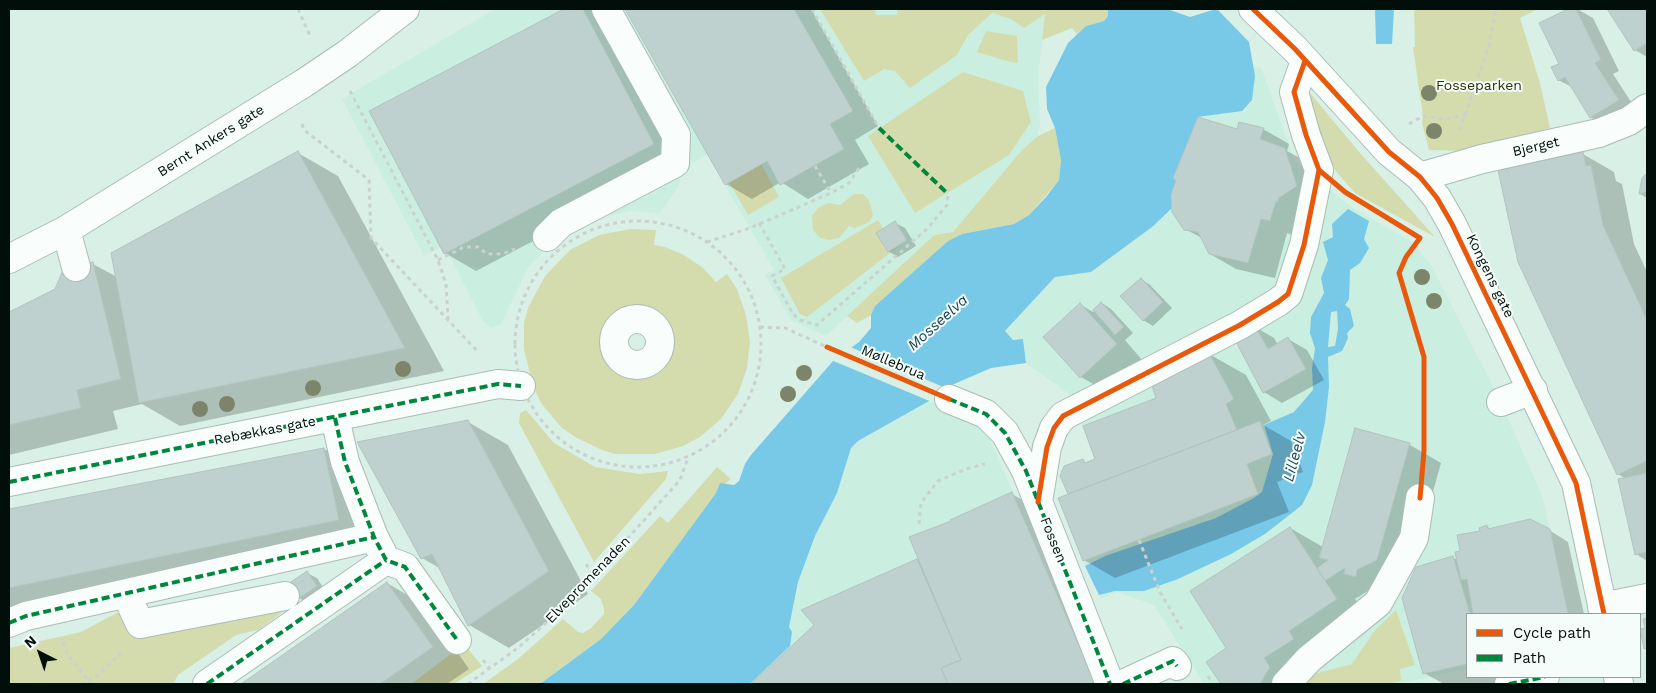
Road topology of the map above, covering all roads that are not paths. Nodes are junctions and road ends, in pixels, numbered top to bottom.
1 (405, 9) edge
2 (606, 9) edge
3 (1260, 15) edge
4 (1306, 61) junction
5 (1647, 108) edge
6 (1420, 177) junction
7 (66, 230) junction
8 (547, 237) dead end
9 (9, 259) edge
10 (76, 267) dead end
11 (517, 383) road end
12 (1533, 390) junction
13 (949, 399) dead end
14 (1501, 402) dead end
15 (335, 418) junction
16 (9, 482) edge
17 (1420, 498) dead end
18 (1038, 502) junction
19 (380, 548) junction
20 (126, 594) junction
21 (285, 596) dead end
22 (1647, 598) edge
23 (1603, 610) edge
24 (9, 623) edge
25 (457, 640) dead end
26 (1177, 666) dead end
27 (1540, 678) edge
28 (207, 684) edge
29 (1110, 684) edge
30 (1123, 684) edge
31 (1286, 684) edge
32 (1509, 684) edge

1 - 7 street, Bernt Ankers gate
2 - 8 street
3 - 4 street, Kongens gate
4 - 6 street, Kongens gate
4 - 18 street
5 - 6 street, Bjerget
6 - 12 street, Kongens gate
7 - 9 street, Bernt Ankers gate
7 - 10 street
11 - 15 street, Rebækkas gate
12 - 14 street
12 - 23 street, Kongens gate
13 - 18 street, Fossen
15 - 16 street, Rebækkas gate
15 - 19 street
17 - 31 street
18 - 29 street, Fossen
19 - 20 street
19 - 25 street
19 - 28 street
20 - 21 street
20 - 24 street
22 - 23 street
26 - 30 street
27 - 32 street

